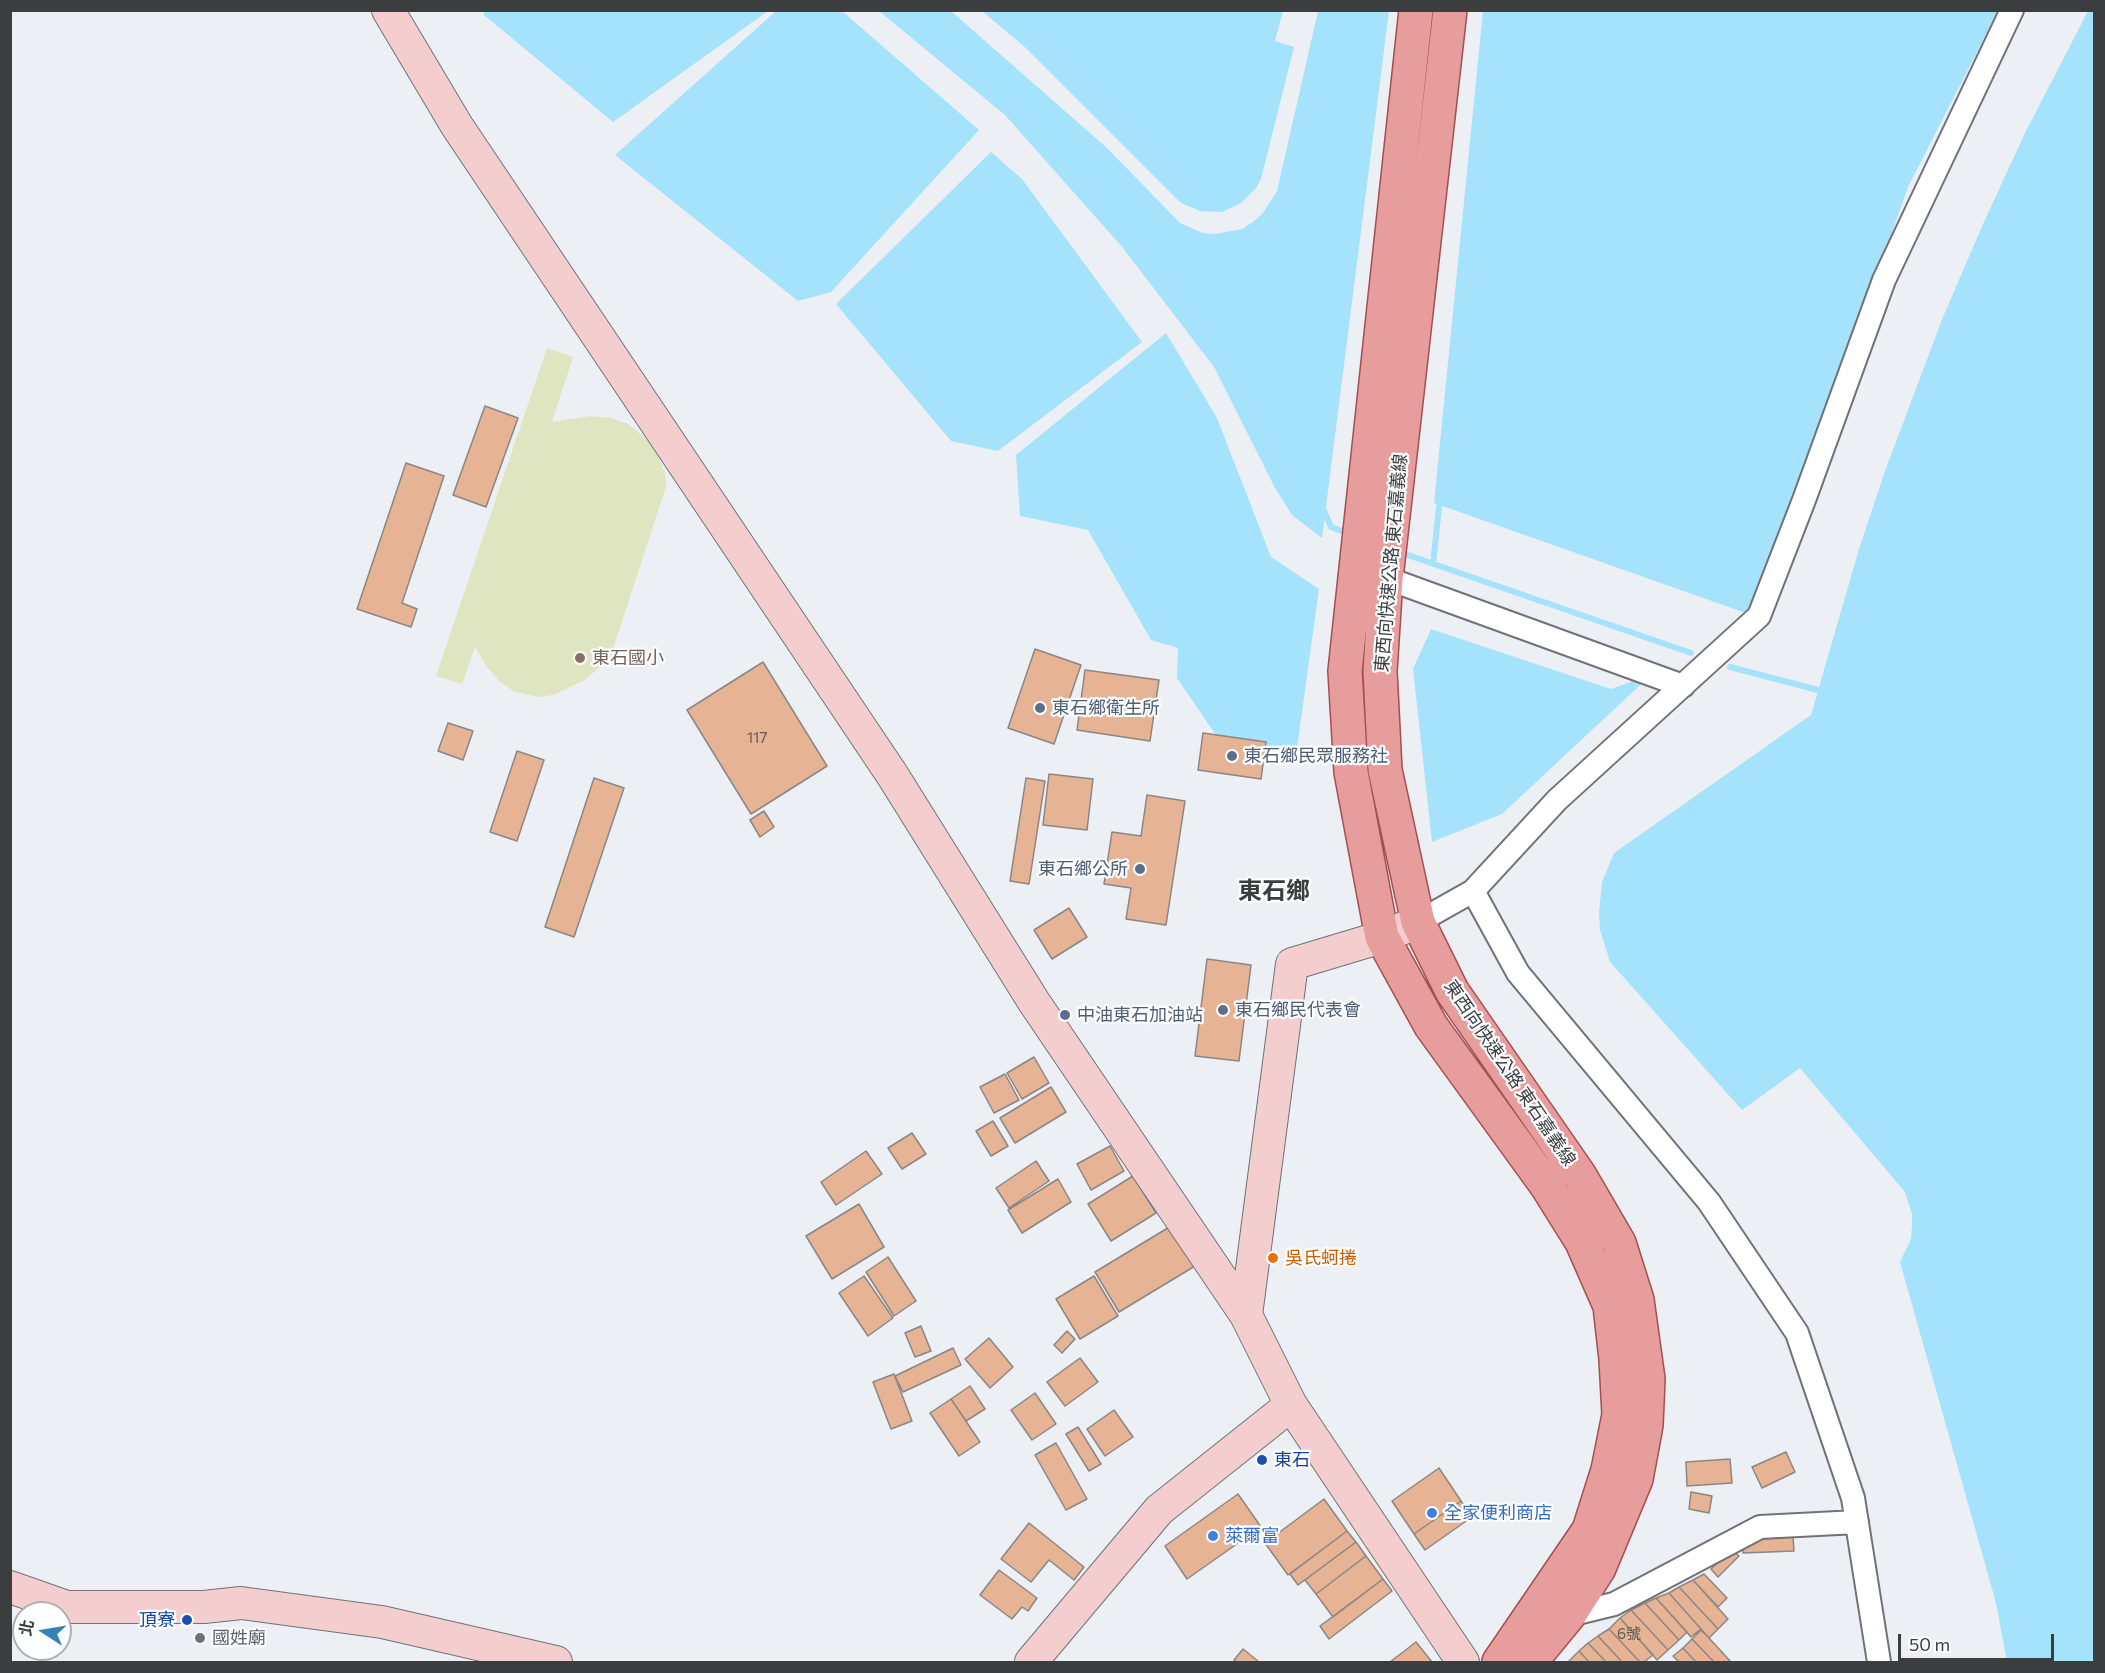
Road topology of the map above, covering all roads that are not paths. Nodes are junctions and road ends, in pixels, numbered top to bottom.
1 (388, 10) edge
2 (1416, 10) edge
3 (1450, 10) edge
4 (2012, 10) edge
5 (1386, 578) junction
6 (1683, 686) junction
7 (1473, 891) junction
8 (1418, 922) junction
9 (1382, 937) junction
10 (1246, 1315) junction
11 (1291, 1405) junction
12 (1857, 1522) junction
13 (10, 1587) edge
14 (1556, 1606) junction
15 (556, 1662) edge
16 (1031, 1662) edge
17 (1463, 1662) edge
18 (1499, 1662) edge
19 (1520, 1662) edge
20 (1879, 1662) edge

1 - 10 main road
2 - 9 main road, 東西向快速公路 東石嘉義線
3 - 5 main road, 東西向快速公路 東石嘉義線
4 - 6 street
5 - 6 street
5 - 8 main road, 東西向快速公路 東石嘉義線
6 - 7 street
7 - 8 street
7 - 12 street
8 - 9 main road
8 - 14 main road, 東西向快速公路 東石嘉義線
9 - 10 main road
9 - 14 main road, 東西向快速公路 東石嘉義線
10 - 11 main road
11 - 16 main road
11 - 17 main road
12 - 14 street
12 - 20 street
13 - 15 main road
14 - 18 main road, 東西向快速公路 東石嘉義線
14 - 19 main road, 東西向快速公路 東石嘉義線

